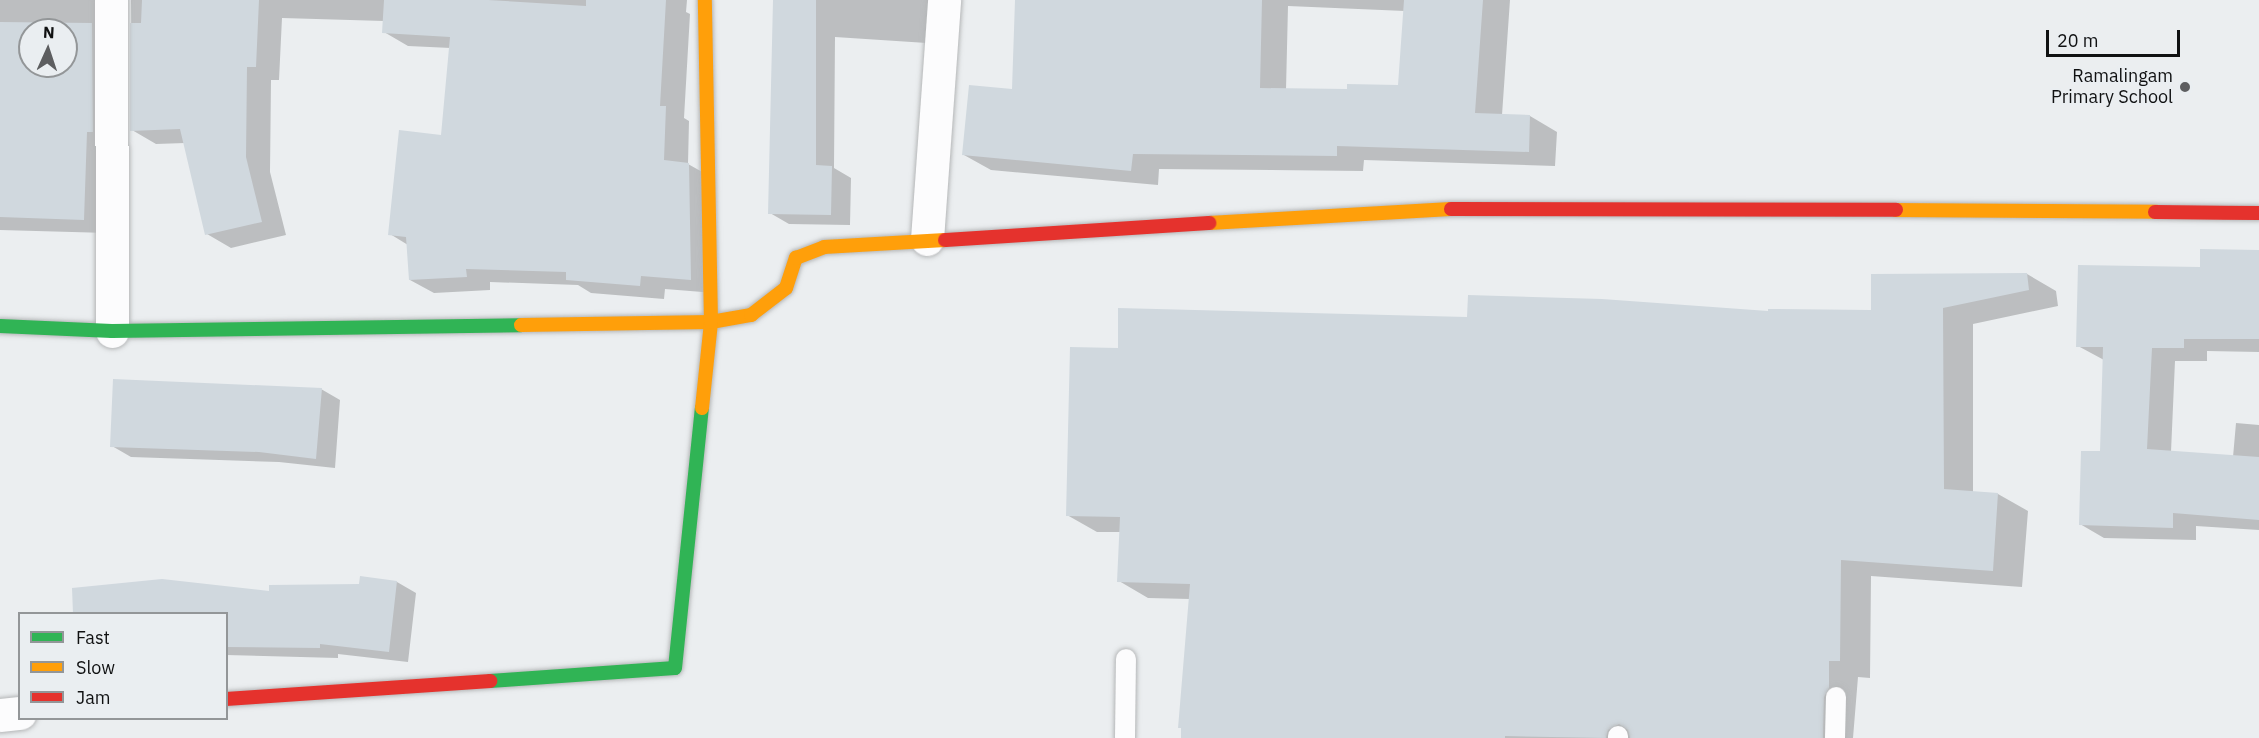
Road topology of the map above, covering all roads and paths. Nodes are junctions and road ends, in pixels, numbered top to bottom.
1 (111, 0) edge
2 (705, 0) edge
3 (944, 0) edge
4 (2259, 213) edge
5 (927, 239) junction
6 (711, 322) junction
7 (0, 326) edge
8 (112, 332) junction
9 (1126, 659) dead end
10 (1836, 697) dead end
11 (228, 699) edge
12 (18, 713) edge
13 (0, 715) edge
14 (1125, 738) edge
15 (1834, 738) edge

1 - 8 street
2 - 6 street
3 - 5 street
4 - 5 street
5 - 6 street
6 - 8 street
6 - 11 street
7 - 8 street
9 - 14 lane
10 - 15 lane
12 - 13 street

